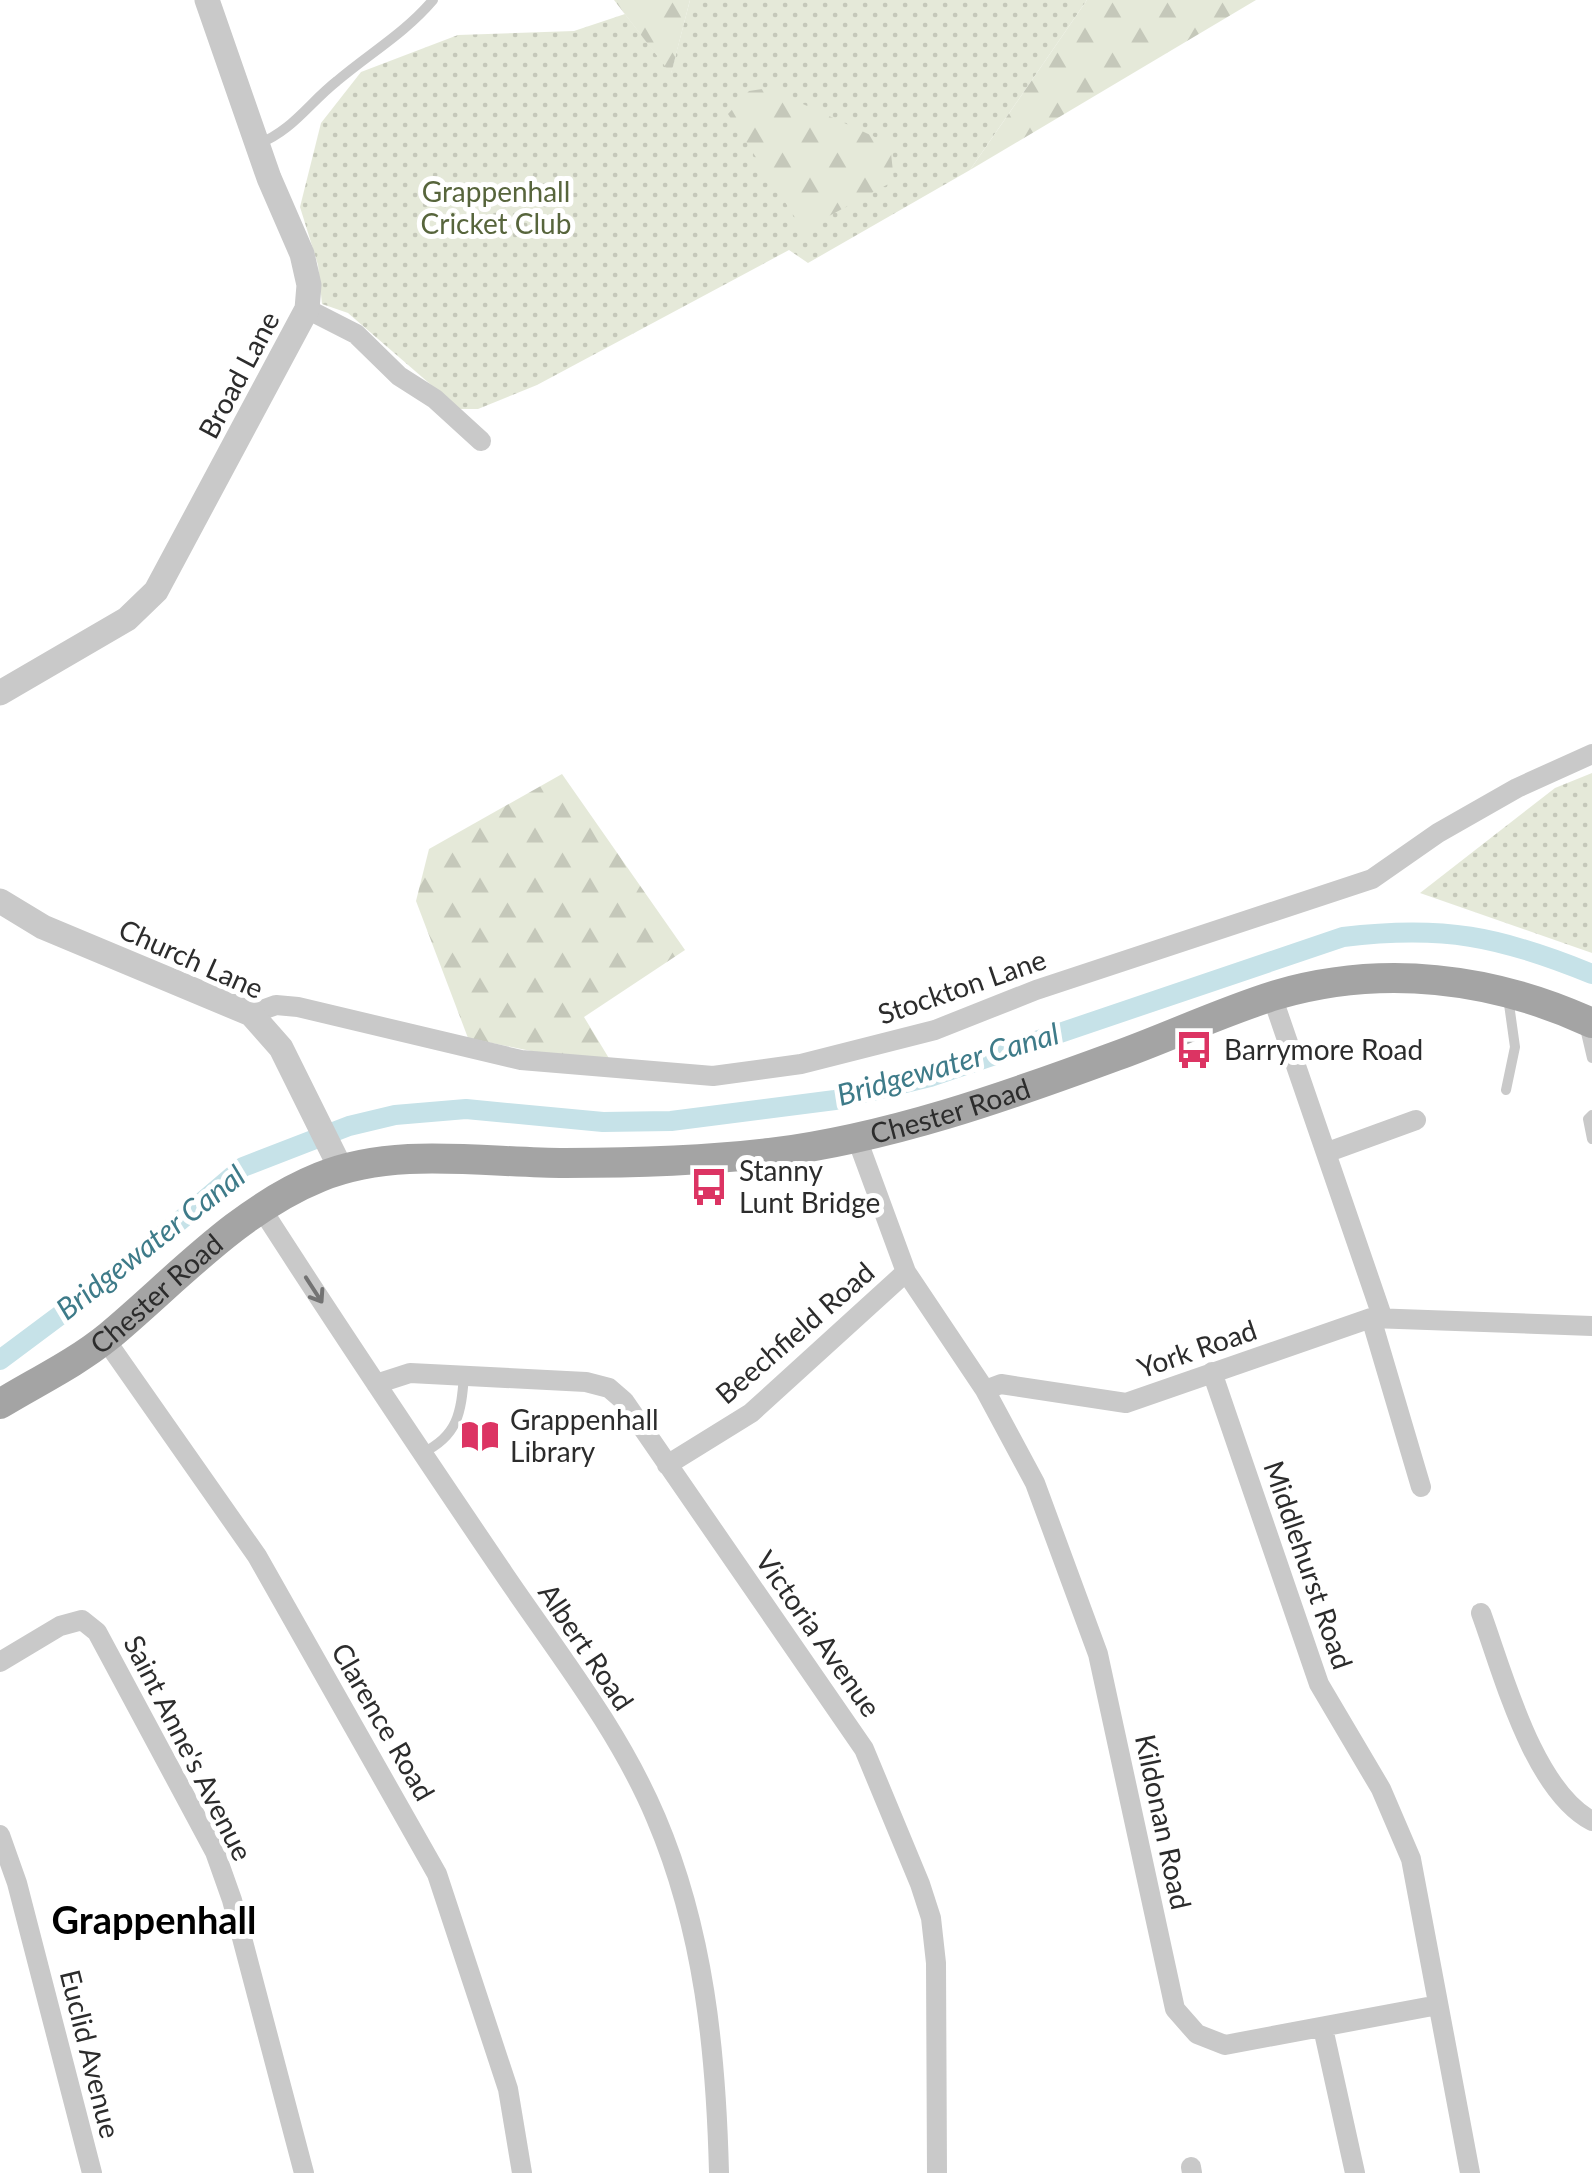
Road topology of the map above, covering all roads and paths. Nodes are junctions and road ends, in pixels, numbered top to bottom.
1 (207, 0) edge
2 (433, 0) edge
3 (257, 144) junction
4 (307, 309) junction
5 (482, 441) dead end
6 (0, 693) edge
7 (1592, 754) edge
8 (0, 901) edge
9 (1507, 991) junction
10 (1272, 996) junction
11 (251, 1014) junction
12 (1587, 1021) edge
13 (1592, 1058) edge
14 (1506, 1090) dead end
15 (1592, 1115) edge
16 (1416, 1120) dead end
17 (856, 1136) junction
18 (1592, 1139) edge
19 (1328, 1152) junction
20 (336, 1158) junction
21 (261, 1208) junction
22 (906, 1272) junction
23 (1376, 1317) junction
24 (1592, 1326) edge
25 (105, 1339) junction
26 (1212, 1372) junction
27 (464, 1376) junction
28 (376, 1384) junction
29 (985, 1390) junction
30 (0, 1404) edge
31 (422, 1453) junction
32 (667, 1465) junction
33 (1421, 1487) dead end
34 (1481, 1613) dead end
35 (0, 1662) edge
36 (1592, 1821) edge
37 (0, 1835) edge
38 (1438, 2006) junction
39 (1324, 2028) junction
40 (92, 2173) edge
41 (304, 2173) edge
42 (522, 2173) edge
43 (718, 2173) edge
44 (937, 2173) edge
45 (1355, 2173) edge
46 (1470, 2173) edge

1 - 3 street, Broad Lane
2 - 3 lane
3 - 4 street, Broad Lane
4 - 5 street
4 - 6 street, Broad Lane
7 - 11 street, Stockton Lane
8 - 11 street, Church Lane
9 - 10 main road, Chester Road
9 - 12 main road, Chester Road
9 - 14 lane
10 - 17 main road, Chester Road
10 - 19 street
11 - 20 street, Church Lane
12 - 13 lane
15 - 18 lane
16 - 19 street
17 - 20 main road, Chester Road
17 - 22 street
19 - 23 street
20 - 21 main road, Chester Road
21 - 25 main road, Chester Road
21 -> 28 street, Albert Road
22 - 29 street
22 - 32 street, Beechfield Road
23 - 24 street, York Road
23 - 26 street, York Road
23 - 33 street
25 - 30 main road, Chester Road
25 - 42 street, Clarence Road
26 - 29 street, York Road
26 - 38 street, Middlehurst Road
27 - 28 street, Victoria Avenue
27 - 31 lane
27 - 32 street, Victoria Avenue
28 - 31 street, Albert Road
29 - 39 street, Kildonan Road
31 - 43 street, Albert Road
32 - 44 street, Victoria Avenue
34 - 36 street
35 - 41 street, Saint Anne's Avenue
37 - 40 street, Euclid Avenue
38 - 39 street, Kildonan Road
38 - 46 street, Middlehurst Road
39 - 45 street

